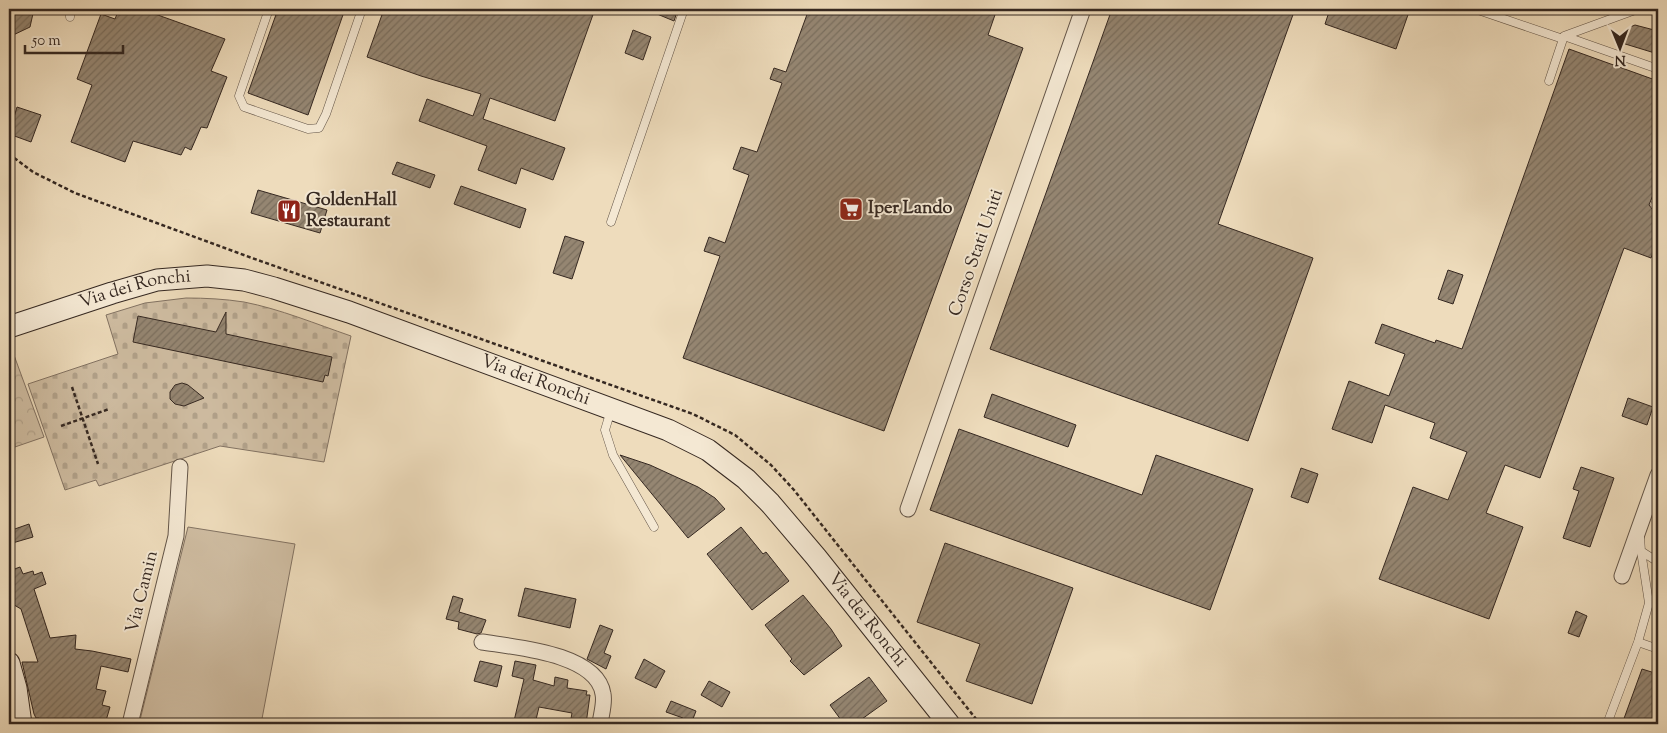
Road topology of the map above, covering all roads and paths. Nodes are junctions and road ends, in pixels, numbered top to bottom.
1 (269, 9) edge
2 (362, 9) edge
3 (684, 9) edge
4 (1083, 9) edge
5 (1475, 9) edge
6 (1638, 9) edge
7 (1564, 38) junction
8 (1658, 70) edge
9 (1548, 81) dead end
10 (9, 154) edge
11 (1658, 197) edge
12 (1656, 205) dead end
13 (611, 222) dead end
14 (252, 258) dead end
15 (9, 327) edge
16 (72, 387) dead end
17 (109, 409) dead end
18 (611, 410) junction
19 (83, 418) junction
20 (61, 426) dead end
21 (98, 464) dead end
22 (180, 468) dead end
23 (1658, 474) edge
24 (908, 509) dead end
25 (1640, 524) junction
26 (654, 527) dead end
27 (1641, 551) junction
28 (1658, 562) edge
29 (1622, 576) dead end
30 (482, 642) dead end
31 (1638, 642) junction
32 (1658, 649) edge
33 (9, 663) edge
34 (17, 722) edge
35 (130, 724) edge
36 (600, 724) edge
37 (949, 724) edge
38 (1607, 724) edge

1 - 2 lane
3 - 13 lane
4 - 24 street, Corso Stati Uniti
5 - 7 lane
6 - 7 lane
7 - 8 lane
7 - 9 lane
10 - 14 path
11 - 12 lane
15 - 18 street, Via dei Ronchi
16 - 19 path
17 - 19 path
18 - 26 lane
18 - 37 street, Via dei Ronchi
19 - 20 path
19 - 21 path
22 - 35 street, Via Camin
23 - 25 street
25 - 27 lane
25 - 29 street
27 - 28 lane
27 - 31 lane
30 - 36 street
31 - 32 lane
31 - 38 lane
33 - 34 street

